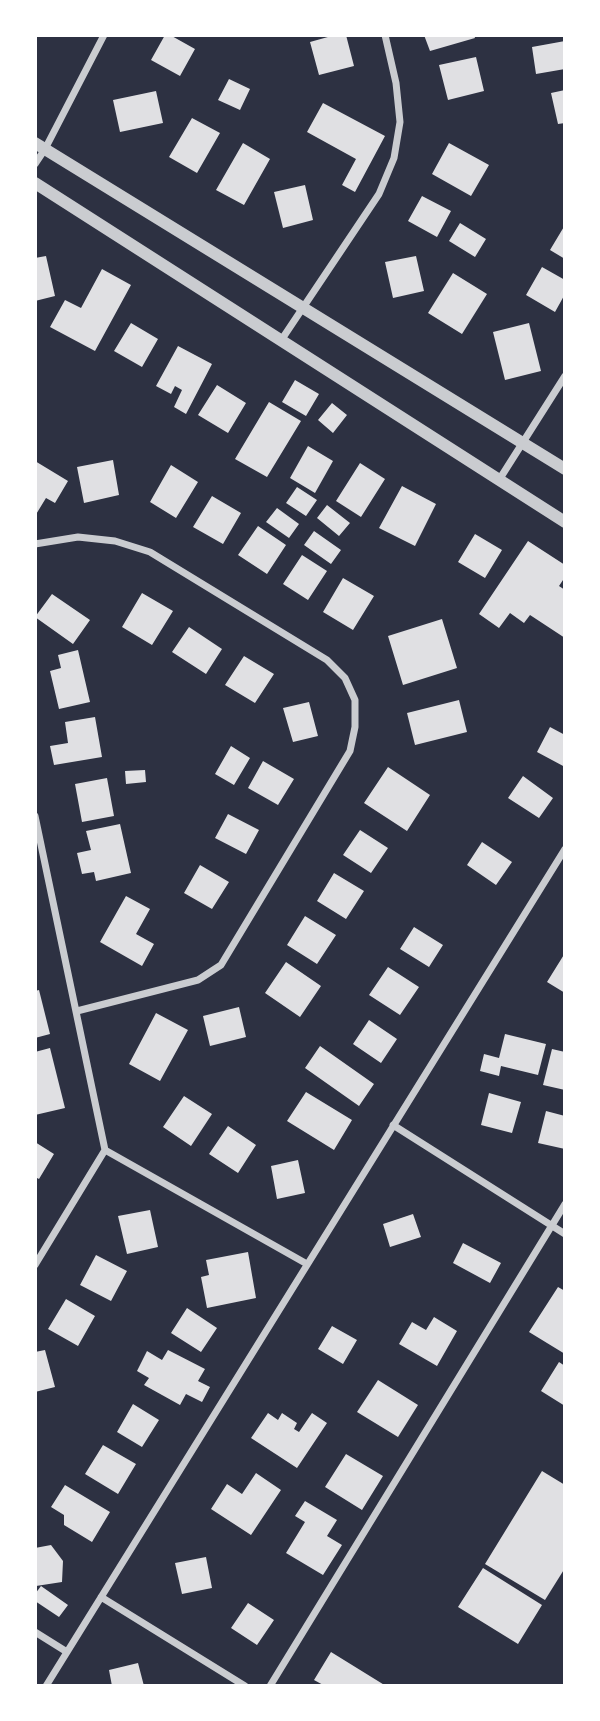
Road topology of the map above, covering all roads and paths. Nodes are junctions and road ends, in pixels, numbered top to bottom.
1 (104, 35) edge
2 (385, 35) edge
3 (40, 146) edge
4 (35, 164) edge
5 (35, 183) edge
6 (302, 308) junction
7 (282, 339) junction
8 (565, 376) edge
9 (524, 443) junction
10 (565, 469) edge
11 (499, 480) junction
12 (565, 522) edge
13 (35, 544) edge
14 (35, 816) edge
15 (565, 849) edge
16 (77, 1011) junction
17 (393, 1125) junction
18 (105, 1150) junction
19 (565, 1204) edge
20 (551, 1225) junction
21 (565, 1234) edge
22 (307, 1264) junction
23 (35, 1265) edge
24 (102, 1597) junction
25 (35, 1632) edge
26 (67, 1652) junction
27 (46, 1686) edge
28 (245, 1686) edge
29 (270, 1686) edge

1 - 3 street
2 - 6 street
3 - 4 street
3 - 6 street
5 - 7 street
6 - 7 street
6 - 9 street
7 - 11 street
8 - 9 street
9 - 10 street
9 - 11 street
11 - 12 street
13 - 16 street
14 - 16 street
15 - 17 street
16 - 18 street
17 - 20 street
17 - 22 street
18 - 22 street
18 - 23 street
19 - 20 street
20 - 21 street
20 - 29 street
22 - 24 street
24 - 26 street
24 - 28 street
25 - 26 street
26 - 27 street

